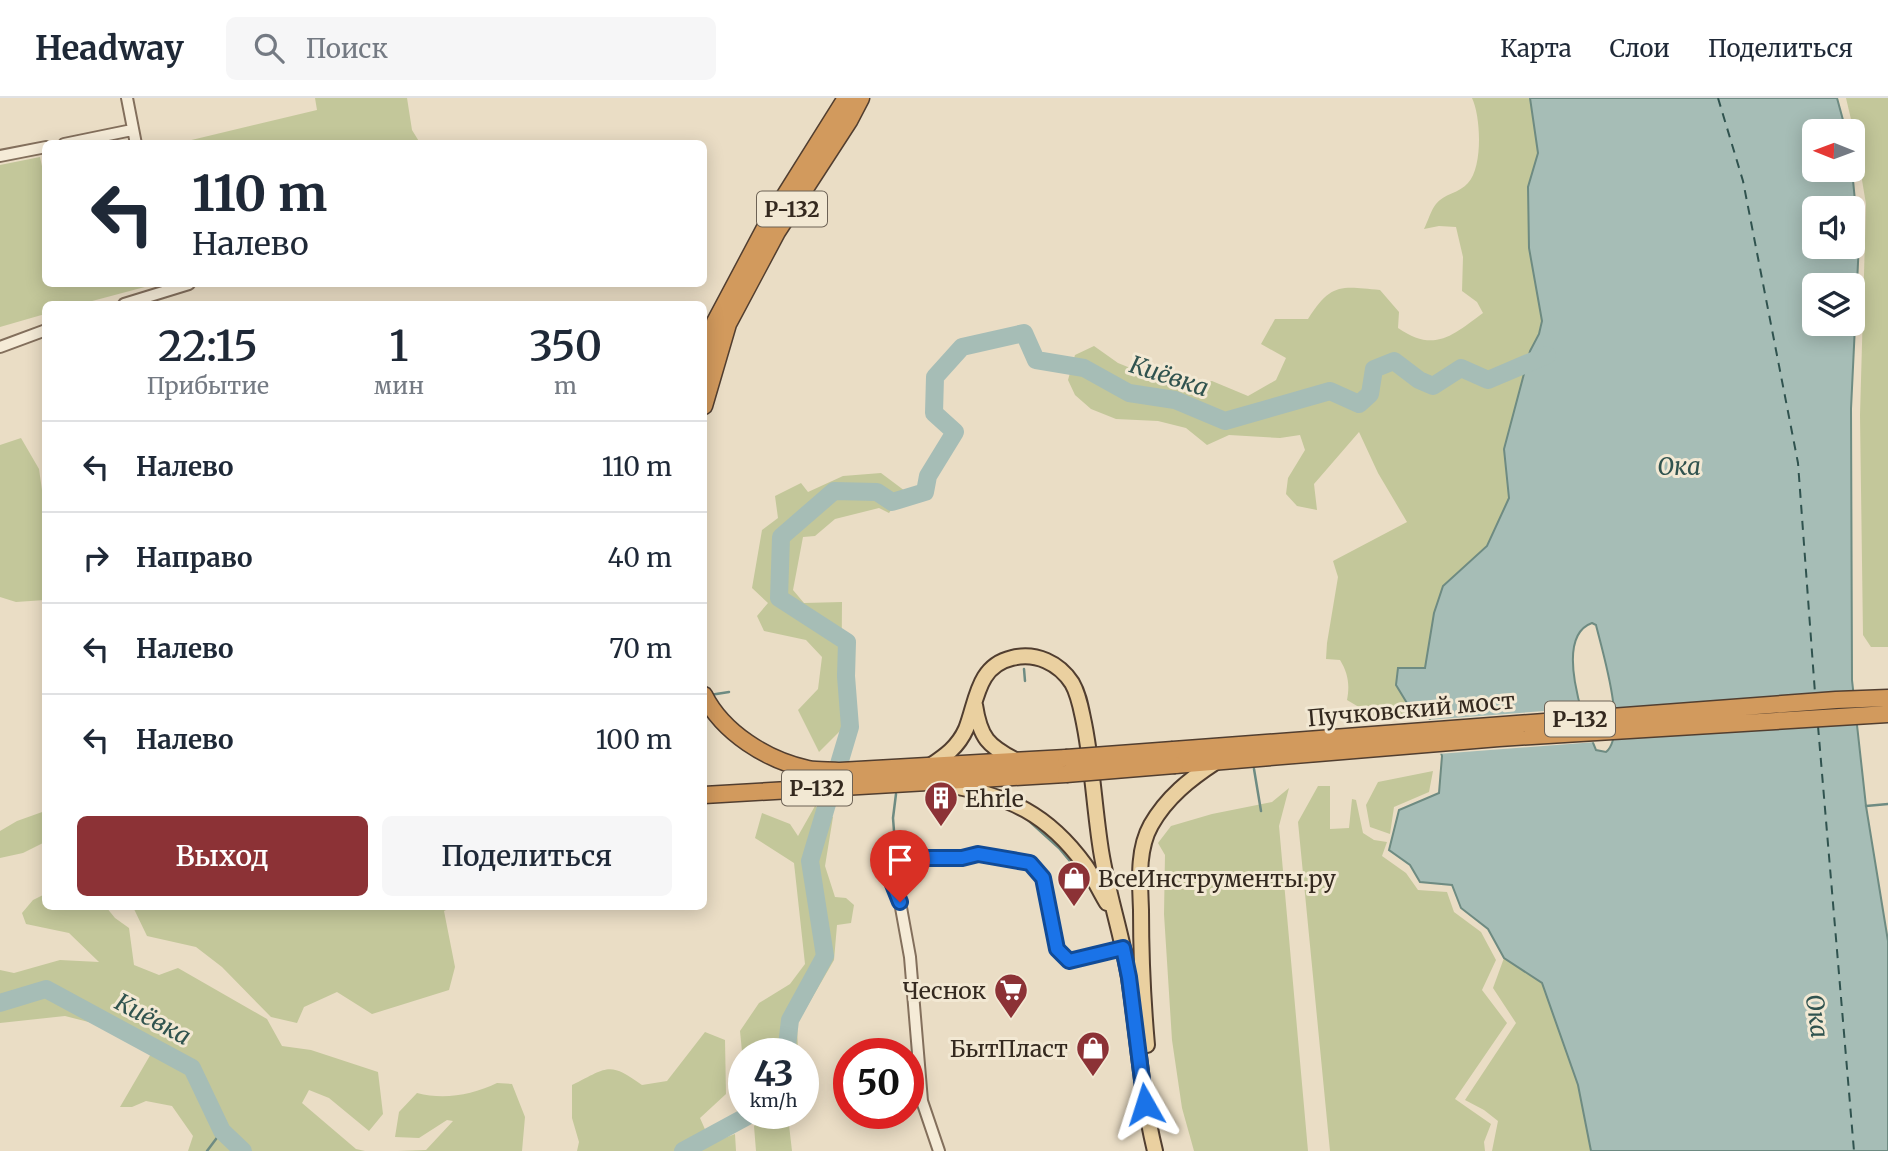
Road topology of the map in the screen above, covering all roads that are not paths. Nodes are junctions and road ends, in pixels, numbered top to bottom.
1 (127, 98) edge
2 (846, 98) edge
3 (861, 98) edge
4 (132, 130) junction
5 (83, 140) edge
6 (135, 140) edge
7 (42, 148) edge
8 (0, 156) edge
9 (179, 287) edge
10 (134, 301) edge
11 (721, 323) junction
12 (42, 331) edge
13 (0, 347) edge
14 (707, 353) edge
15 (707, 391) edge
16 (974, 698) junction
17 (1888, 698) edge
18 (707, 702) edge
19 (1888, 714) edge
20 (1273, 749) junction
21 (1174, 758) junction
22 (1017, 761) junction
23 (1216, 762) junction
24 (1066, 766) junction
25 (929, 774) junction
26 (707, 796) edge
27 (1116, 919) junction
28 (1123, 948) junction
29 (1142, 1078) junction
30 (939, 1151) edge
31 (1155, 1151) edge

1 - 4 street
2 - 11 highway, Р-132
3 - 11 highway, Р-132
4 - 5 street
4 - 6 street
7 - 8 street
9 - 10 street
11 - 14 highway, Р-132
11 - 15 highway, Р-132
12 - 13 street
16 - 22 main road
16 - 25 main road
16 - 27 main road
17 - 20 highway, Пучковский мост / Р-132
18 - 25 highway, Р-132
19 - 20 highway, Пучковский мост / Р-132
20 - 21 highway, Р-132
20 - 23 highway, Р-132
21 - 23 highway, Р-132
21 - 24 highway, Р-132, bridge
22 - 24 highway, Р-132
22 - 25 highway, Р-132
23 - 29 main road
24 - 25 highway, Р-132
25 - 26 highway, Р-132
25 - 27 main road
27 - 28 main road
28 - 29 main road
28 - 30 street
29 - 31 main road

